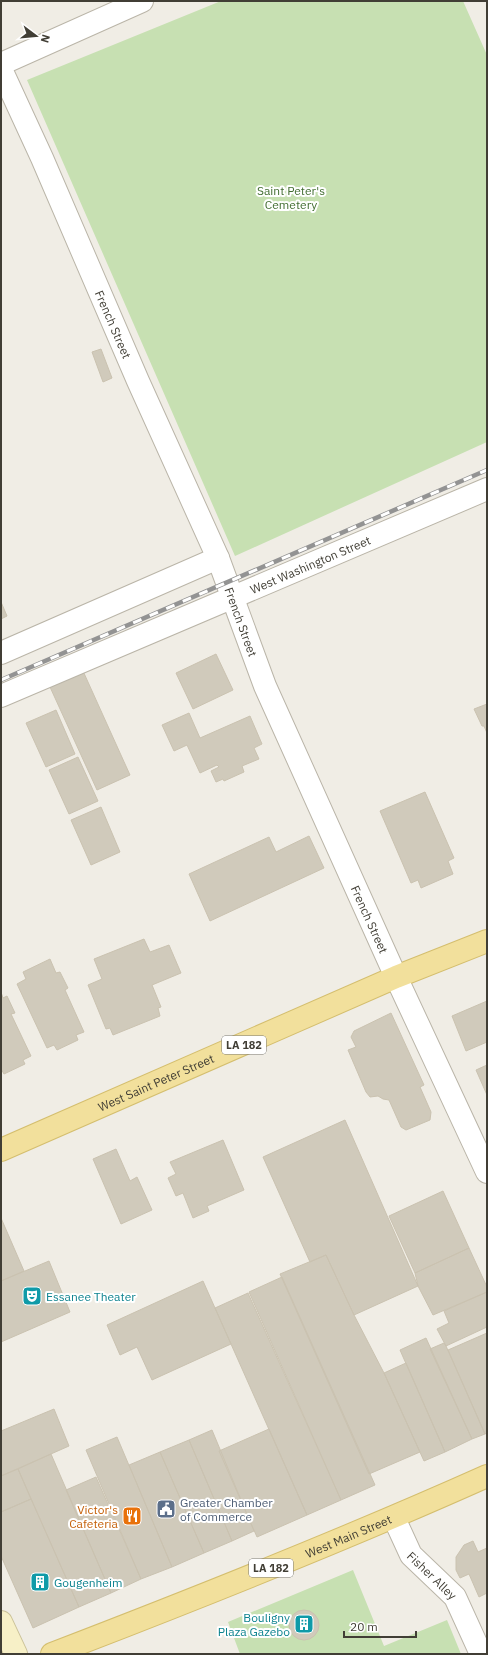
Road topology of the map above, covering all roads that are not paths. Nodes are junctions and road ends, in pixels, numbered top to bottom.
1 (142, 1) edge
2 (1, 64) edge
3 (1, 69) edge
4 (487, 489) edge
5 (218, 558) junction
6 (232, 597) junction
7 (1, 654) edge
8 (1, 696) edge
9 (487, 941) edge
10 (396, 978) junction
11 (1, 1150) edge
12 (487, 1172) edge
13 (487, 1476) edge
14 (394, 1518) junction
15 (1, 1622) edge
16 (16, 1654) edge
17 (52, 1654) edge
18 (481, 1654) edge

1 - 2 street
3 - 5 street, French Street
4 - 6 street, West Washington Street
5 - 6 street, French Street
5 - 7 street
6 - 8 street, West Washington Street
6 - 10 street, French Street
9 - 10 main road, West Saint Peter Street / LA 182
10 - 11 main road, West Saint Peter Street / LA 182
10 - 12 street, French Street
13 - 14 main road, West Main Street / LA 182
14 - 17 main road, West Main Street / LA 182
14 - 18 street, Fisher Alley
15 - 16 street

